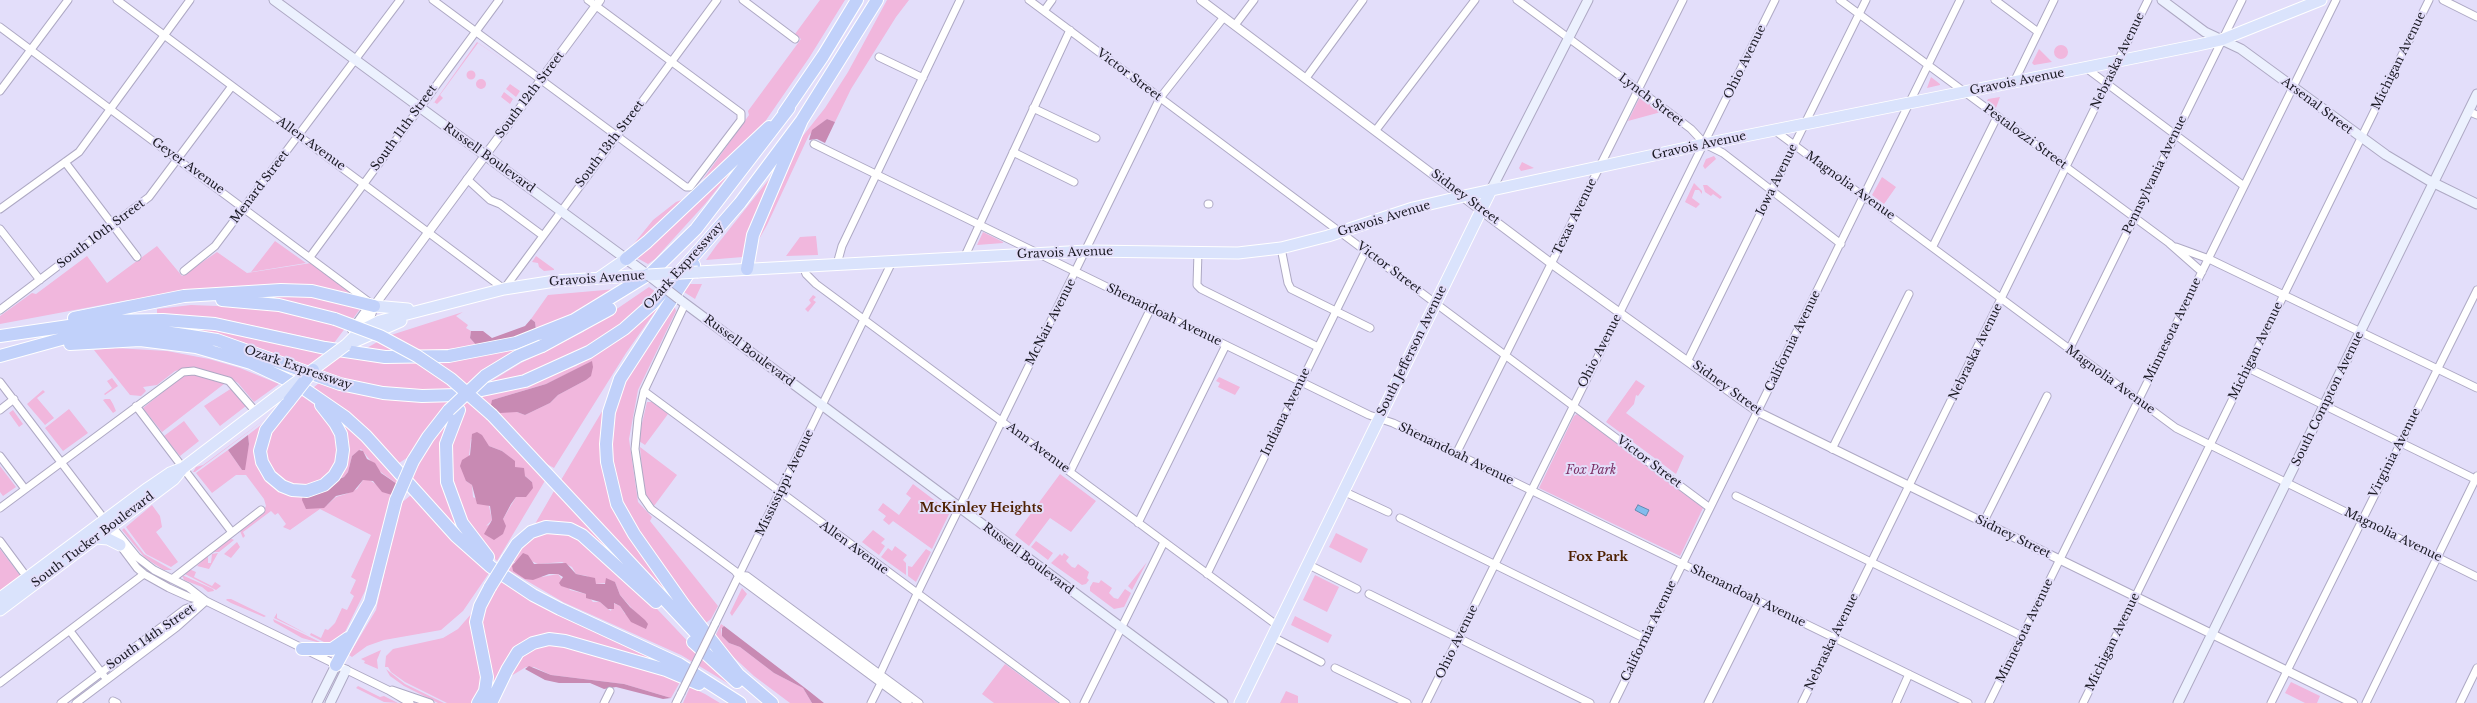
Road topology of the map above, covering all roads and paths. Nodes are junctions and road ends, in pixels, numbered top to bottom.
1 (68, 0) edge
2 (117, 0) edge
3 (190, 0) edge
4 (274, 0) edge
5 (400, 0) edge
6 (433, 0) edge
7 (499, 0) edge
8 (588, 0) edge
9 (716, 0) edge
10 (743, 0) edge
11 (857, 0) edge
12 (877, 0) edge
13 (960, 0) edge
14 (1029, 0) edge
15 (1052, 0) edge
16 (1201, 0) edge
17 (1254, 0) edge
18 (1363, 0) edge
19 (1475, 0) edge
20 (1517, 0) edge
21 (1588, 0) edge
22 (1682, 0) edge
23 (1775, 0) edge
24 (1840, 0) edge
25 (1866, 0) edge
26 (1960, 0) edge
27 (1995, 0) edge
28 (2054, 0) edge
29 (2148, 0) edge
30 (2162, 0) edge
31 (2242, 0) edge
32 (2321, 0) edge
33 (2336, 0) edge
34 (2429, 0) edge
35 (2443, 0) edge
36 (598, 3) edge
37 (1044, 11) junction
38 (1859, 14) junction
39 (1224, 17) junction
40 (2477, 17) edge
41 (1234, 25) junction
42 (0, 28) edge
43 (1070, 30) junction
44 (476, 32) junction
45 (2038, 32) junction
46 (164, 35) junction
47 (1569, 38) junction
48 (795, 39) dead end
49 (2221, 40) junction
50 (32, 51) junction
51 (879, 57) dead end
52 (355, 60) junction
53 (671, 61) junction
54 (2118, 62) junction
55 (1929, 66) junction
56 (2086, 68) junction
57 (924, 78) junction
58 (1306, 78) junction
59 (541, 80) junction
60 (2014, 82) junction
61 (2107, 83) junction
62 (232, 86) junction
63 (2292, 87) junction
64 (1638, 90) junction
65 (0, 91) edge
66 (1964, 92) junction
67 (1160, 98) junction
68 (2476, 100) edge
69 (1911, 103) junction
70 (420, 107) junction
71 (789, 108) junction
72 (1033, 108) junction
73 (110, 109) junction
74 (2468, 111) junction
75 (2477, 115) edge
76 (1997, 117) junction
77 (802, 120) junction
78 (1805, 124) junction
79 (1376, 130) junction
80 (1774, 130) junction
81 (2176, 134) junction
82 (298, 135) junction
83 (616, 135) junction
84 (1096, 138) dead end
85 (2361, 138) junction
86 (814, 144) dead end
87 (1705, 144) junction
88 (1794, 145) junction
89 (1013, 152) junction
90 (485, 156) junction
91 (178, 159) junction
92 (66, 162) junction
93 (1599, 167) junction
94 (2066, 168) junction
95 (876, 174) junction
96 (467, 179) junction
97 (1074, 182) dead end
98 (2434, 183) junction
99 (364, 184) junction
100 (2244, 186) junction
101 (1491, 190) junction
102 (1773, 191) junction
103 (1464, 196) junction
104 (1864, 196) junction
105 (2477, 204) edge
106 (245, 208) junction
107 (0, 209) edge
108 (1482, 210) junction
109 (560, 211) junction
110 (2134, 218) junction
111 (724, 222) junction
112 (979, 224) junction
113 (113, 226) junction
114 (0, 229) edge
115 (429, 232) junction
116 (1341, 232) junction
117 (542, 235) junction
118 (1841, 244) junction
119 (1933, 246) junction
120 (2172, 246) junction
121 (1281, 248) junction
122 (1086, 250) junction
123 (1366, 250) junction
124 (1198, 252) junction
125 (1038, 253) junction
126 (137, 257) dead end
127 (310, 257) junction
128 (964, 258) junction
129 (626, 259) junction
130 (2208, 259) junction
131 (892, 262) junction
132 (1551, 263) junction
133 (837, 264) junction
134 (803, 266) junction
135 (747, 269) junction
136 (184, 271) dead end
137 (1076, 272) junction
138 (2202, 272) junction
139 (643, 274) junction
140 (599, 278) junction
141 (40, 280) junction
142 (504, 289) junction
143 (2477, 290) edge
144 (1910, 294) dead end
145 (2284, 295) junction
146 (2002, 299) junction
147 (682, 301) junction
148 (1436, 303) junction
149 (131, 306) junction
150 (374, 306) junction
151 (1151, 308) junction
152 (429, 309) junction
153 (0, 310) edge
154 (1335, 310) junction
155 (1620, 313) junction
156 (864, 319) junction
157 (1370, 328) dead end
158 (360, 331) junction
159 (2361, 332) junction
160 (0, 336) edge
161 (346, 345) junction
162 (1226, 345) junction
163 (1318, 347) junction
164 (2069, 350) junction
165 (17, 352) junction
166 (1504, 354) junction
167 (0, 356) edge
168 (1688, 360) junction
169 (2248, 368) junction
170 (2437, 368) junction
171 (313, 370) joint
172 (276, 373) junction
173 (1301, 381) junction
174 (0, 382) edge
175 (2477, 388) edge
176 (644, 391) junction
177 (2047, 396) dead end
178 (284, 398) junction
179 (14, 399) junction
180 (2138, 400) junction
181 (1573, 405) junction
182 (136, 406) junction
183 (822, 406) junction
184 (2324, 406) junction
185 (0, 410) edge
186 (454, 410) junction
187 (256, 412) junction
188 (1758, 412) junction
189 (1379, 418) junction
190 (1002, 422) junction
191 (2400, 443) junction
192 (2209, 447) junction
193 (1832, 449) junction
194 (1456, 454) junction
195 (0, 456) edge
196 (62, 462) junction
197 (183, 468) junction
198 (1070, 472) junction
199 (2476, 478) edge
200 (2286, 484) junction
201 (1909, 486) junction
202 (25, 489) junction
203 (1532, 491) junction
204 (1345, 492) junction
205 (779, 493) junction
206 (1736, 496) dead end
207 (0, 508) edge
208 (960, 508) junction
209 (1710, 508) junction
210 (261, 510) dead end
211 (1388, 512) dead end
212 (1400, 518) dead end
213 (2362, 519) junction
214 (1138, 523) junction
215 (1983, 523) junction
216 (109, 525) junction
217 (232, 531) junction
218 (96, 538) junction
219 (0, 541) edge
220 (1164, 542) junction
221 (120, 545) junction
222 (2438, 557) junction
223 (2060, 560) junction
224 (1872, 562) junction
225 (1309, 564) junction
226 (1495, 564) junction
227 (1682, 564) junction
228 (23, 572) dead end
229 (144, 574) junction
230 (1208, 574) junction
231 (739, 575) junction
232 (2477, 577) edge
233 (172, 579) junction
234 (513, 583) junction
235 (1357, 589) dead end
236 (917, 594) junction
237 (1369, 594) dead end
238 (2135, 597) junction
239 (0, 598) edge
240 (206, 601) junction
241 (1759, 601) junction
242 (0, 610) edge
243 (1278, 626) junction
244 (1122, 628) junction
245 (356, 630) junction
246 (70, 631) junction
247 (2212, 634) junction
248 (2022, 636) junction
249 (1273, 637) junction
250 (1459, 638) junction
251 (1646, 638) junction
252 (1834, 638) junction
253 (302, 648) junction
254 (1321, 662) dead end
255 (341, 668) junction
256 (1334, 668) dead end
257 (2477, 668) edge
258 (2287, 671) junction
259 (101, 673) junction
260 (738, 674) junction
261 (880, 674) junction
262 (1909, 674) junction
263 (106, 680) junction
264 (0, 683) edge
265 (881, 683) junction
266 (388, 690) junction
267 (610, 691) dead end
268 (61, 703) edge
269 (76, 703) edge
270 (317, 703) edge
271 (330, 703) edge
272 (410, 703) edge
273 (430, 703) edge
274 (478, 703) edge
275 (491, 703) edge
276 (604, 703) edge
277 (676, 703) edge
278 (740, 703) edge
279 (768, 703) edge
280 (772, 703) edge
281 (871, 703) edge
282 (908, 703) edge
283 (919, 703) edge
284 (1066, 703) edge
285 (1084, 703) edge
286 (1222, 703) edge
287 (1240, 703) edge
288 (1406, 703) edge
289 (1426, 703) edge
290 (1590, 703) edge
291 (1614, 703) edge
292 (1708, 703) edge
293 (1802, 703) edge
294 (1896, 703) edge
295 (1968, 703) edge
296 (1989, 703) edge
297 (2083, 703) edge
298 (2178, 703) edge
299 (2271, 703) edge
300 (2353, 703) edge
301 (2366, 703) edge
302 (2460, 703) edge

1 - 50 street
2 - 46 street, Allen Avenue
3 - 46 street
4 - 52 main road, Russell Boulevard
5 - 52 street, Menard Street
6 - 44 street
7 - 44 street, South 11th Street
8 - 36 street
9 - 53 street, South 13th Street
10 - 48 street
11 - 71 highway
12 - 77 highway
13 - 57 street
14 - 37 street, Victor Street
15 - 37 street
16 - 39 street, Sidney Street
17 - 41 street
18 - 58 street
19 - 79 street
20 - 47 street, Lynch Street
21 - 47 main road, South Jefferson Avenue
22 - 64 street, Texas Avenue
23 - 87 street, Ohio Avenue
24 - 38 street, Pestalozzi Street
25 - 38 street, Iowa Avenue
26 - 55 street, California Avenue
27 - 45 street
28 - 45 street
29 - 54 street, Nebraska Avenue
30 - 49 main road, Arsenal Street
31 - 49 street, Pennsylvania Avenue
32 - 49 main road, Gravois Avenue
33 - 63 street, Minnesota Avenue
34 - 85 street, Michigan Avenue
35 - 40 street
36 - 53 street
36 - 59 street, South 12th Street
37 - 43 street, Victor Street
38 - 55 street, Pestalozzi Street
38 - 78 street, Iowa Avenue
39 - 41 street, Sidney Street
39 - 67 street, McNair Avenue
41 - 58 street, Sidney Street
42 - 50 street, Geyer Avenue
43 - 67 street, Victor Street
43 - 72 street
44 - 59 street
44 - 70 street, South 11th Street
45 - 60 street
46 - 62 street, Allen Avenue
46 - 73 street
47 - 64 street, Lynch Street
47 - 101 main road, South Jefferson Avenue
49 - 54 main road, Gravois Avenue
49 - 63 main road, Arsenal Street
49 - 81 street, Pennsylvania Avenue
50 - 65 street
50 - 73 street, Geyer Avenue
51 - 57 street
52 - 70 main road, Russell Boulevard
52 - 82 street, Menard Street
53 - 83 street, South 13th Street
53 - 83 street
54 - 56 main road, Gravois Avenue
54 - 61 street, Nebraska Avenue
55 - 66 street, Pestalozzi Street
55 - 69 street, California Avenue
56 - 60 main road, Gravois Avenue
56 - 61 street
57 - 95 street
58 - 79 street, Sidney Street
59 - 83 street
59 - 90 street, South 12th Street
60 - 66 main road, Gravois Avenue
61 - 81 street
61 - 94 street, Nebraska Avenue
62 - 82 street, Allen Avenue
62 - 91 street, South 10th Street
63 - 85 main road, Arsenal Street
63 - 100 street, Minnesota Avenue
64 - 87 street, Lynch Street
64 - 93 street, Texas Avenue
66 - 69 main road, Gravois Avenue
66 - 76 street, Pestalozzi Street
67 - 116 street, Victor Street
67 - 122 street, McNair Avenue
68 - 74 main road, South Compton Avenue
69 - 78 main road, Gravois Avenue
69 - 104 street, California Avenue
70 - 90 main road, Russell Boulevard
70 - 99 street, South 11th Street
71 - 129 highway
71 - 139 highway, Ozark Expressway
72 - 84 street
72 - 89 street
73 - 91 street, Geyer Avenue
73 - 92 street
74 - 75 street
74 - 98 main road, South Compton Avenue
76 - 94 street, Pestalozzi Street
76 - 119 street
77 - 111 highway, Ozark Expressway
77 - 135 highway
78 - 80 main road, Gravois Avenue
78 - 88 street, Iowa Avenue
79 - 103 street, Sidney Street
80 - 87 main road, Gravois Avenue
80 - 88 street, Magnolia Avenue
81 - 100 street
81 - 110 street, Pennsylvania Avenue
82 - 99 street, Allen Avenue
82 - 106 street, Menard Street
83 - 109 street, South 13th Street
85 - 98 main road, Arsenal Street
85 - 145 street, Michigan Avenue
86 - 95 street, Shenandoah Avenue
87 - 93 main road, Gravois Avenue
87 - 102 street, Lynch Street
87 - 155 street, Ohio Avenue
88 - 102 street, Iowa Avenue
88 - 104 street, Magnolia Avenue
89 - 97 street
89 - 112 street
90 - 96 street, South 12th Street
90 - 109 main road, Russell Boulevard
91 - 106 street, Geyer Avenue
91 - 113 street, South 10th Street
92 - 107 street
92 - 113 street
93 - 101 main road, Gravois Avenue
93 - 132 street, Texas Avenue
94 - 110 street, Pestalozzi Street
94 - 146 street, Nebraska Avenue
95 - 112 street, Shenandoah Avenue
95 - 133 street
96 - 115 street, South 12th Street
96 - 117 street
98 - 105 main road, Arsenal Street
98 - 159 main road, South Compton Avenue
99 - 115 street, Allen Avenue
99 - 127 street, South 11th Street
100 - 130 street, Minnesota Avenue
101 - 103 main road, Gravois Avenue
101 - 108 main road, South Jefferson Avenue
102 - 118 street, Lynch Street
102 - 168 street, Iowa Avenue
103 - 108 street, Sidney Street
103 - 116 main road, Gravois Avenue
104 - 118 street, California Avenue
104 - 119 street, Magnolia Avenue
106 - 127 street, Geyer Avenue
106 - 136 street, Menard Street
108 - 132 street, Sidney Street
108 - 148 main road, South Jefferson Avenue
109 - 117 street, South 13th Street
109 - 129 main road, Russell Boulevard
110 - 120 street, Pestalozzi Street
110 - 164 street, Pennsylvania Avenue
111 - 165 highway, Ozark Expressway
111 - 260 highway
112 - 125 street, Shenandoah Avenue
112 - 128 street
113 - 126 street
113 - 141 street, South 10th Street
114 - 141 street
115 - 142 street, Allen Avenue
115 - 150 street, South 12th Street
116 - 121 main road, Gravois Avenue
116 - 123 street, Victor Street
117 - 142 street, South 13th Street
118 - 188 street, California Avenue
119 - 146 street, Magnolia Avenue
120 - 130 street, Pestalozzi Street
120 - 138 street, Pestalozzi Street
121 - 124 main road, Gravois Avenue
121 - 154 street
122 - 124 main road, Gravois Avenue
122 - 125 main road, Gravois Avenue
122 - 137 street, McNair Avenue
123 - 148 street, Victor Street
123 - 154 street, Indiana Avenue
124 - 163 street
125 - 128 main road, Gravois Avenue
125 - 137 street, Shenandoah Avenue
127 - 150 street, Geyer Avenue
128 - 131 main road, Gravois Avenue
129 - 139 main road, Russell Boulevard
129 - 140 main road
130 - 138 street, Minnesota Avenue
130 - 145 street, Pestalozzi Street
131 - 133 main road, Gravois Avenue
131 - 156 street, Mississippi Avenue
132 - 155 street, Sidney Street
132 - 166 street, Texas Avenue
133 - 134 main road, Gravois Avenue
134 - 135 main road, Gravois Avenue
134 - 156 street, Ann Avenue
135 - 139 main road, Gravois Avenue, bridge
137 - 151 street, Shenandoah Avenue
137 - 190 street, McNair Avenue
138 - 180 street, Minnesota Avenue
139 - 140 main road, Gravois Avenue
139 - 147 main road, Russell Boulevard, bridge
139 - 160 highway, Ozark Expressway
139 - 186 highway, bridge
140 - 142 main road, Gravois Avenue
141 - 153 street, South 10th Street
142 - 152 main road, Gravois Avenue
143 - 170 street, Virginia Avenue
144 - 193 street
145 - 159 street, Pestalozzi Street
145 - 169 street, Michigan Avenue
146 - 164 street, Magnolia Avenue
146 - 201 street, Nebraska Avenue
147 - 176 street
147 - 183 main road, Russell Boulevard
148 - 166 street, Victor Street
148 - 189 main road, South Jefferson Avenue
149 - 150 highway
149 - 160 highway
149 - 260 highway, bridge
150 - 152 main road
150 - 158 street
150 - 161 street
151 - 162 street, Shenandoah Avenue
151 - 198 street
152 - 158 main road, Gravois Avenue
152 - 161 main road, Gravois Avenue
154 - 157 street
154 - 163 street, Indiana Avenue
155 - 168 street, Sidney Street
155 - 181 street, Ohio Avenue
156 - 183 street, Mississippi Avenue
156 - 190 street, Ann Avenue
158 - 161 main road, Gravois Avenue
159 - 170 street, Pestalozzi Street
159 - 184 main road, South Compton Avenue
161 - 171 main road, bridge
162 - 173 street, Shenandoah Avenue
162 - 214 street
163 - 173 street, Indiana Avenue
164 - 180 street, Magnolia Avenue
165 - 167 highway, Ozark Expressway
165 - 172 highway
166 - 181 street, Victor Street
166 - 194 street, Texas Avenue
168 - 188 street, Sidney Street
169 - 184 street
169 - 192 street, Michigan Avenue
170 - 175 street, Pestalozzi Street
170 - 191 street, Virginia Avenue
171 - 178 highway, bridge
172 - 178 highway
172 - 234 highway
173 - 189 street, Shenandoah Avenue
173 - 230 street, Indiana Avenue
174 - 179 street
176 - 205 street, Allen Avenue
176 - 231 street
177 - 215 street
178 - 187 main road, South Tucker Boulevard
179 - 185 street
179 - 196 street
180 - 192 street, Magnolia Avenue
180 - 223 street, Minnesota Avenue
181 - 203 street, Ohio Avenue
181 - 209 street, Victor Street
182 - 187 street
182 - 196 street
182 - 197 street
183 - 205 street, Mississippi Avenue
183 - 208 main road, Russell Boulevard
184 - 191 street
184 - 200 main road, South Compton Avenue
186 - 234 highway
186 - 245 highway, bridge
187 - 197 main road, South Tucker Boulevard
188 - 193 street, Sidney Street
188 - 209 street, California Avenue
189 - 194 street, Shenandoah Avenue
189 - 204 main road, South Jefferson Avenue
190 - 198 street, Ann Avenue
190 - 208 street, McNair Avenue
191 - 199 street
191 - 213 street, Virginia Avenue
192 - 200 street, Magnolia Avenue
192 - 238 street, Michigan Avenue
193 - 201 street, Sidney Street
194 - 203 street, Shenandoah Avenue
195 - 202 street
196 - 202 street
196 - 216 street
197 - 216 main road, South Tucker Boulevard
197 - 217 street
198 - 214 street, Ann Avenue
199 - 222 street
200 - 213 street, Magnolia Avenue
200 - 247 main road, South Compton Avenue
201 - 215 street, Sidney Street
201 - 224 street, Nebraska Avenue
202 - 207 street
203 - 226 street, Ohio Avenue
203 - 227 street, Shenandoah Avenue
204 - 211 street
204 - 225 main road, South Jefferson Avenue
205 - 231 street, Mississippi Avenue
205 - 236 street, Allen Avenue
206 - 224 street
208 - 236 street, McNair Avenue
208 - 244 main road, Russell Boulevard
209 - 227 street, California Avenue
210 - 217 street
212 - 226 street
213 - 222 street, Magnolia Avenue
213 - 258 street, Virginia Avenue
214 - 220 street, Ann Avenue
215 - 223 street, Sidney Street
216 - 218 main road, South Tucker Boulevard
216 - 221 street
216 - 233 street
216 - 239 main road, South Tucker Boulevard
217 - 233 street
218 - 221 main road
218 - 242 main road, South Tucker Boulevard
219 - 228 street
220 - 230 street, Ann Avenue
220 - 244 street
221 - 229 street
222 - 232 street, Magnolia Avenue
222 - 301 street
223 - 238 street, Sidney Street
223 - 248 street, Minnesota Avenue
224 - 248 street
224 - 252 street, Nebraska Avenue
225 - 235 street
225 - 243 main road, South Jefferson Avenue
226 - 250 street, Ohio Avenue
226 - 251 street
227 - 241 street, Shenandoah Avenue
227 - 251 street, California Avenue
229 - 240 street
229 - 246 street
230 - 243 street, Ann Avenue
231 - 261 street
231 - 265 street
231 - 277 street, Mississippi Avenue, bridge
233 - 240 street
234 - 278 highway
236 - 261 street, McNair Avenue
236 - 284 street, Allen Avenue
237 - 250 street
238 - 247 street, Sidney Street
238 - 297 street, Michigan Avenue
240 - 253 street
240 - 259 street, South 14th Street
240 - 263 street, South 14th Street
241 - 252 street, Shenandoah Avenue
241 - 292 street
243 - 249 main road, South Jefferson Avenue
244 - 285 street
244 - 286 main road, Russell Boulevard
245 - 253 highway
245 - 255 highway
246 - 259 street
246 - 264 street
247 - 258 street, Sidney Street
247 - 298 main road, South Compton Avenue
248 - 296 street, Minnesota Avenue
249 - 254 street
249 - 287 main road, South Jefferson Avenue
250 - 289 street, Ohio Avenue
250 - 290 street
251 - 291 street, California Avenue
252 - 262 street, Shenandoah Avenue
252 - 293 street, Nebraska Avenue
253 - 255 street
255 - 266 street
255 - 270 main road
255 - 271 main road
256 - 288 street
257 - 302 street
258 - 299 street, Virginia Avenue
258 - 300 street, Sidney Street
259 - 263 street
259 - 268 street, South 14th Street
260 - 280 highway
261 - 265 street
261 - 283 street
262 - 294 street
262 - 295 street, Shenandoah Avenue
263 - 269 street, South 14th Street
265 - 281 street
265 - 282 street
266 - 272 street
266 - 273 street
267 - 276 street
274 - 279 highway, bridge
275 - 278 highway

